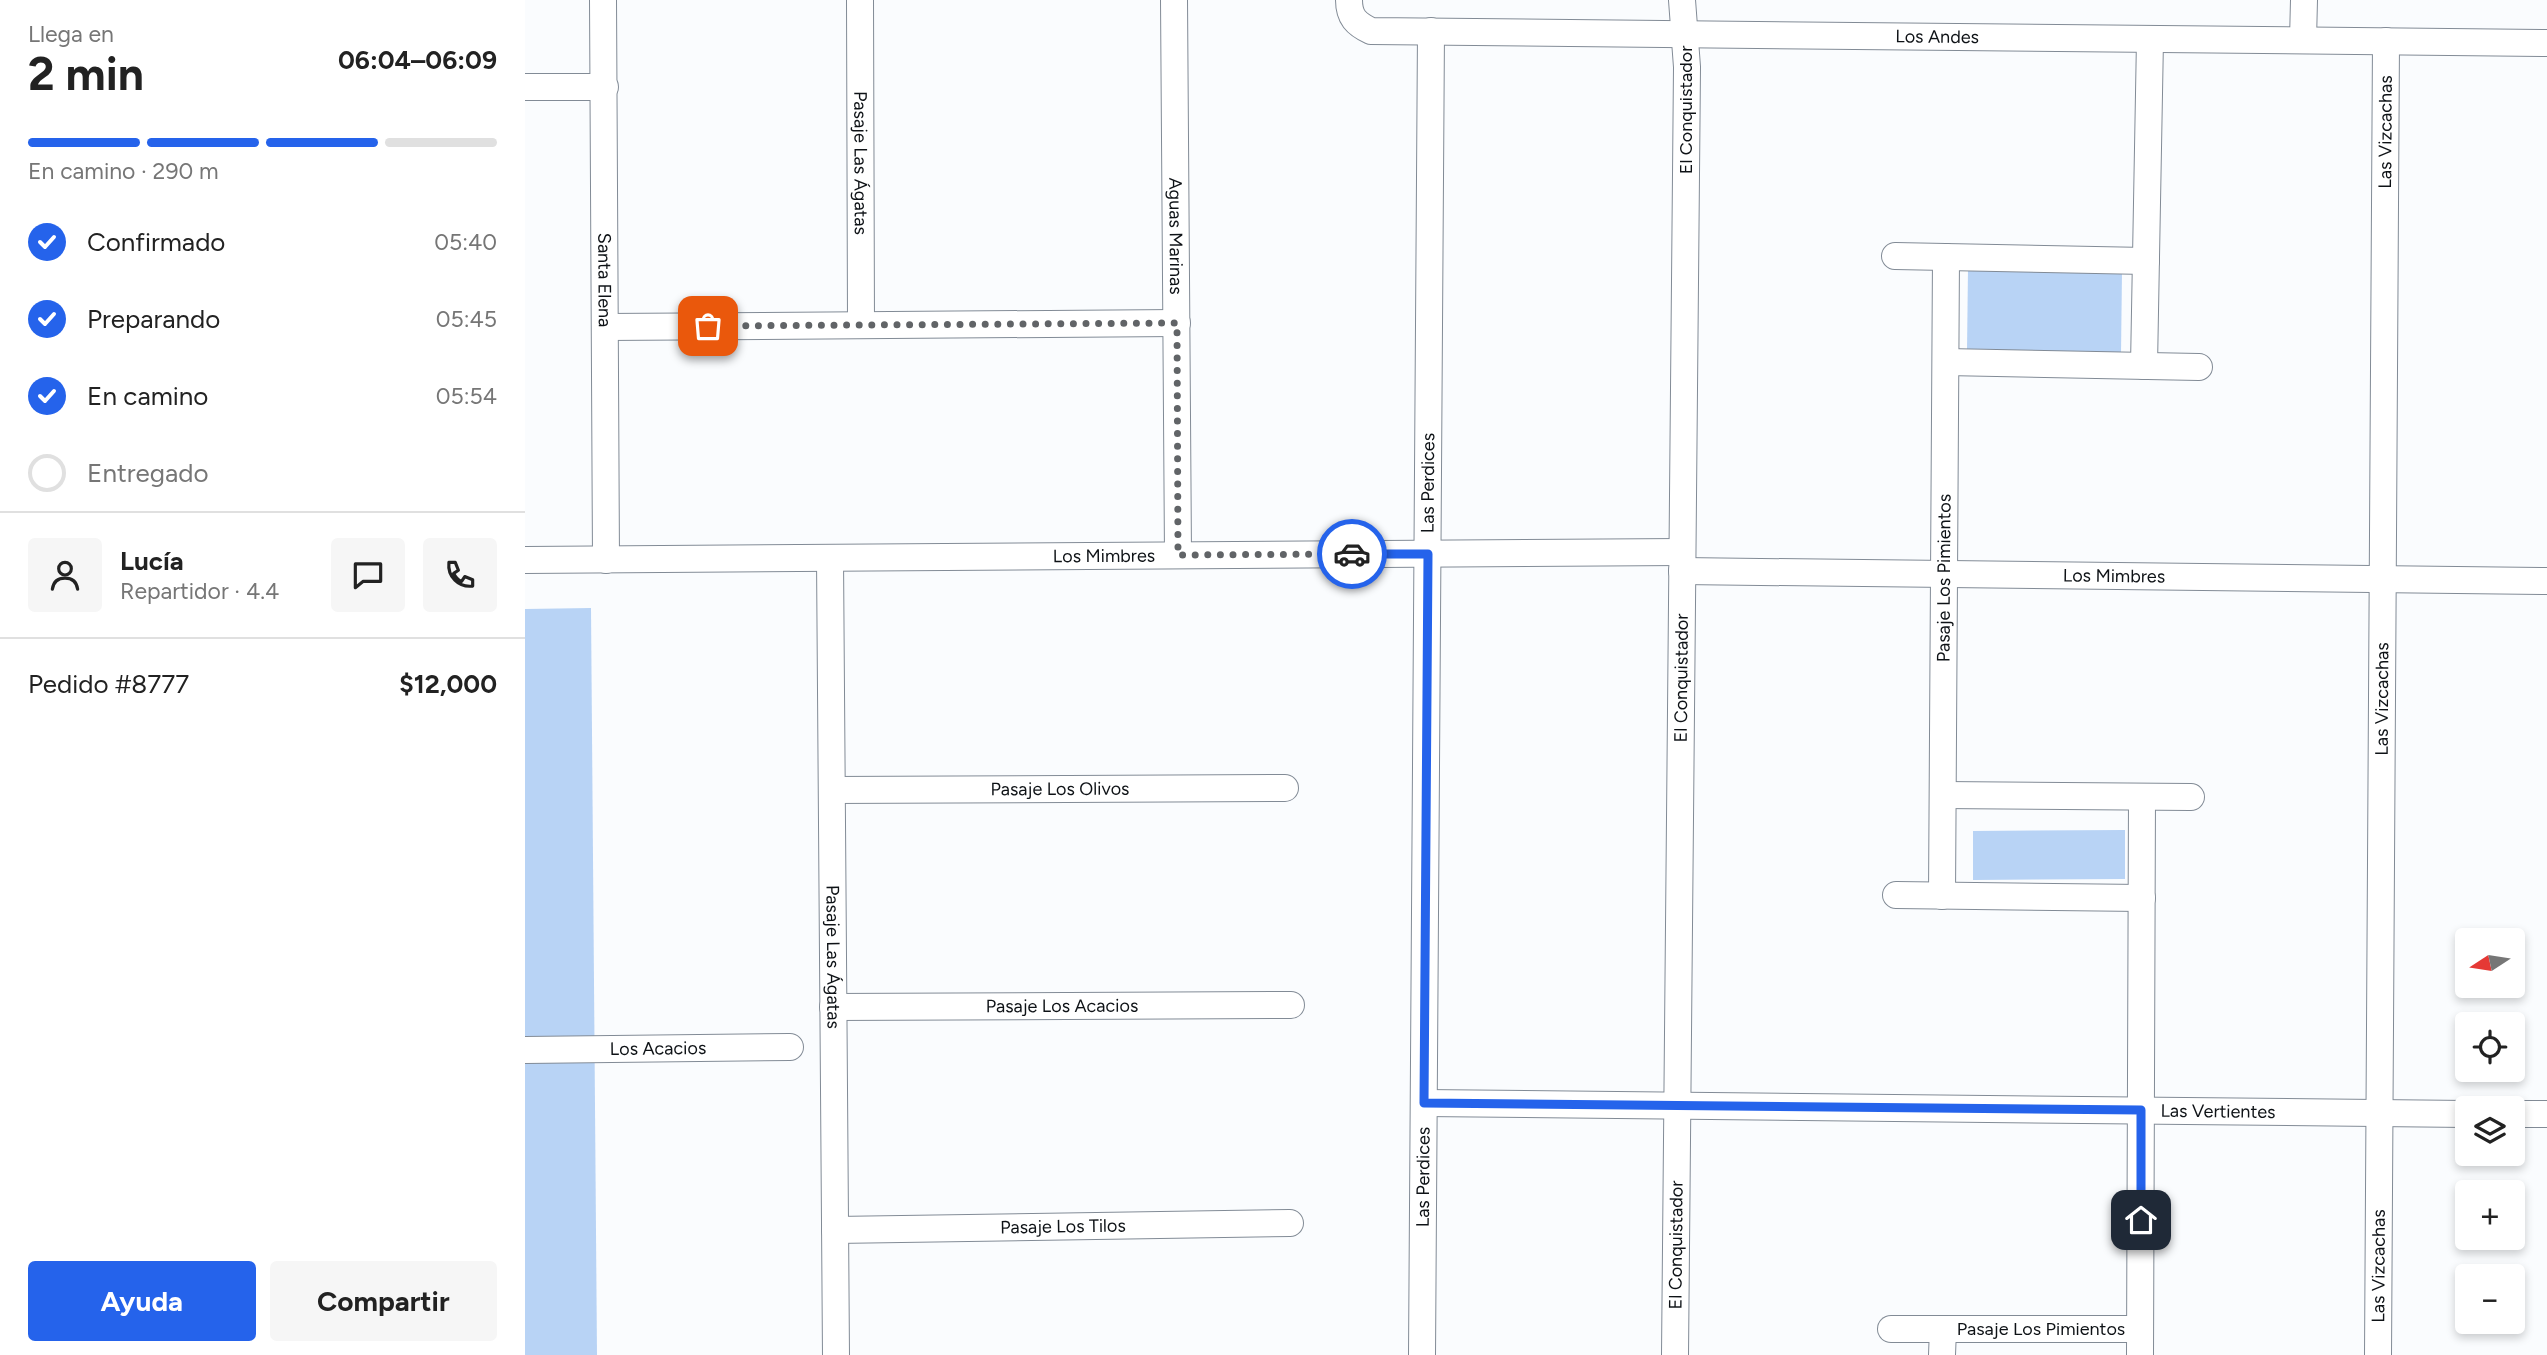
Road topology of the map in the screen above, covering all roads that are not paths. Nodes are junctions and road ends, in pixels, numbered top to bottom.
1 (603, 0) edge
2 (860, 0) edge
3 (1174, 0) edge
4 (1349, 0) edge
5 (1682, 0) edge
6 (2304, 0) edge
7 (1431, 31) junction
8 (1686, 34) junction
9 (2150, 39) junction
10 (2304, 40) junction
11 (2386, 41) junction
12 (2547, 43) edge
13 (525, 87) edge
14 (605, 87) junction
15 (1895, 256) dead end
16 (1946, 257) junction
17 (2146, 261) junction
18 (1177, 323) junction
19 (861, 325) junction
20 (605, 327) junction
21 (1946, 362) junction
22 (2144, 366) junction
23 (2199, 367) dead end
24 (1428, 554) junction
25 (1178, 555) junction
26 (830, 558) junction
27 (525, 560) edge
28 (606, 560) junction
29 (1682, 562) junction
30 (1944, 574) junction
31 (2383, 579) junction
32 (2547, 581) edge
33 (1285, 788) dead end
34 (832, 790) junction
35 (1943, 795) junction
36 (2142, 797) junction
37 (2191, 797) dead end
38 (1896, 895) dead end
39 (1942, 896) junction
40 (2142, 898) junction
41 (1291, 1005) dead end
42 (833, 1007) junction
43 (790, 1047) dead end
44 (525, 1050) edge
45 (1424, 1103) junction
46 (1677, 1105) junction
47 (2141, 1110) junction
48 (2379, 1112) junction
49 (2455, 1114) edge
50 (2525, 1114) edge
51 (2547, 1114) edge
52 (1290, 1223) dead end
53 (835, 1230) junction
54 (1891, 1329) dead end
55 (1943, 1342) edge
56 (2140, 1342) edge
57 (836, 1355) edge
58 (1422, 1355) edge
59 (1675, 1355) edge
60 (2378, 1355) edge

1 - 14 street, Santa Elena
2 - 19 street, Pasaje Las Ágatas
3 - 18 street, Aguas Marinas
4 - 7 street, Los Andes
5 - 8 street, El Conquistador
6 - 10 street
7 - 8 street, Los Andes
7 - 24 street, Las Perdices
8 - 9 street, Los Andes
8 - 29 street, El Conquistador
9 - 10 street, Los Andes
9 - 17 street
10 - 11 street, Los Andes
11 - 12 street, Los Andes
11 - 31 street, Las Vizcachas
13 - 14 street
14 - 20 street, Santa Elena
15 - 16 street
16 - 17 street
16 - 21 street, Pasaje Los Pimientos
17 - 22 street
18 - 19 street
18 - 25 street, Aguas Marinas
19 - 20 street
20 - 28 street, Santa Elena
21 - 22 street
21 - 30 street, Pasaje Los Pimientos
22 - 23 street
24 - 25 street, Los Mimbres
24 - 29 street, Los Mimbres
24 - 45 street, Las Perdices
25 - 26 street, Los Mimbres
26 - 28 street, Los Mimbres
26 - 34 street, Pasaje Las Ágatas
27 - 28 street, Los Mimbres
29 - 30 street, Los Mimbres
29 - 46 street, El Conquistador
30 - 31 street, Los Mimbres
30 - 35 street, Pasaje Los Pimientos
31 - 32 street, Los Mimbres
31 - 48 street, Las Vizcachas
33 - 34 street, Pasaje Los Olivos
34 - 42 street, Pasaje Las Ágatas
35 - 36 street
35 - 39 street, Pasaje Los Pimientos
36 - 37 street
36 - 40 street, Pasaje Los Pimientos
38 - 39 street
39 - 40 street
40 - 47 street, Pasaje Los Pimientos
41 - 42 street, Pasaje Los Acacios
42 - 53 street, Pasaje Las Ágatas
43 - 44 street, Los Acacios
45 - 46 street, Las Vertientes
45 - 58 street, Las Perdices
46 - 47 street, Las Vertientes
46 - 59 street, El Conquistador
47 - 48 street, Las Vertientes
47 - 56 street, Pasaje Los Pimientos
48 - 49 street, Las Vertientes
48 - 60 street, Las Vizcachas
50 - 51 street
52 - 53 street, Pasaje Los Tilos
53 - 57 street, Pasaje Las Ágatas
54 - 55 street, Pasaje Los Pimientos
55 - 56 street, Pasaje Los Pimientos

